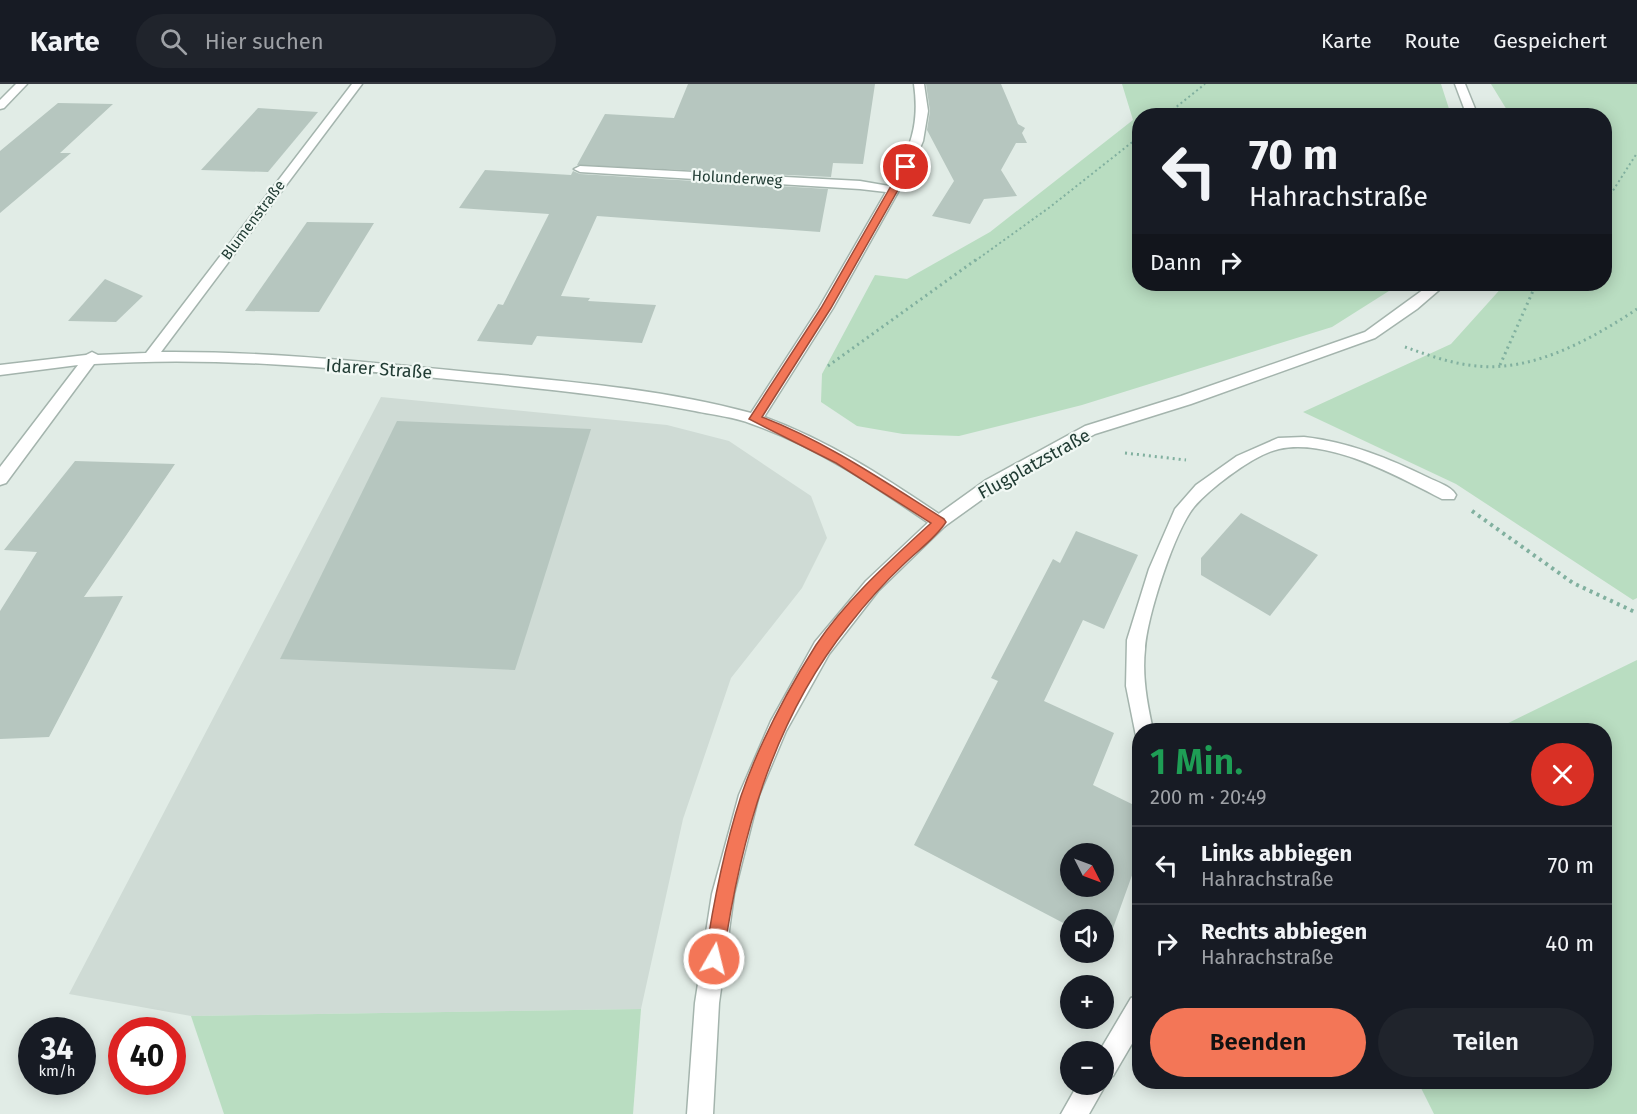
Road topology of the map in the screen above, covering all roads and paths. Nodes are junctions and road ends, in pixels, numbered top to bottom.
1 (22, 84) edge
2 (357, 84) edge
3 (920, 84) edge
4 (1205, 84) edge
5 (1460, 84) edge
6 (0, 106) edge
7 (1175, 108) edge
8 (1470, 108) edge
9 (1132, 142) edge
10 (1637, 153) edge
11 (580, 169) dead end
12 (894, 190) junction
13 (1612, 192) edge
14 (1430, 291) edge
15 (1533, 291) edge
16 (1637, 309) edge
17 (1370, 335) junction
18 (92, 357) junction
19 (150, 357) junction
20 (1499, 366) junction
21 (0, 370) edge
22 (779, 380) junction
23 (755, 419) junction
24 (1061, 446) junction
25 (1231, 465) junction
26 (0, 479) edge
27 (1448, 495) joint
28 (939, 522) junction
29 (1637, 613) edge
30 (1142, 723) edge
31 (1132, 1020) edge
32 (1114, 1050) edge
33 (1086, 1095) edge
34 (700, 1114) edge
35 (1074, 1114) edge

1 - 6 street
2 - 19 street, Blumenstraße
3 - 12 street
4 - 7 path
5 - 8 street
9 - 22 path
10 - 13 path
11 - 12 street, Holunderweg
12 - 22 street
14 - 17 street, Flugplatzstraße
15 - 20 path
16 - 20 path
17 - 20 path
17 - 24 street, Flugplatzstraße
18 - 19 street, Idarer Straße
18 - 21 street, Idarer Straße
18 - 26 street
19 - 23 street, Idarer Straße
22 - 23 street
23 - 28 street, Idarer Straße
24 - 25 path
24 - 28 street, Flugplatzstraße
25 - 27 street
25 - 30 street
27 - 29 path
28 - 34 street, Flugplatzstraße
31 - 32 street
33 - 35 street

